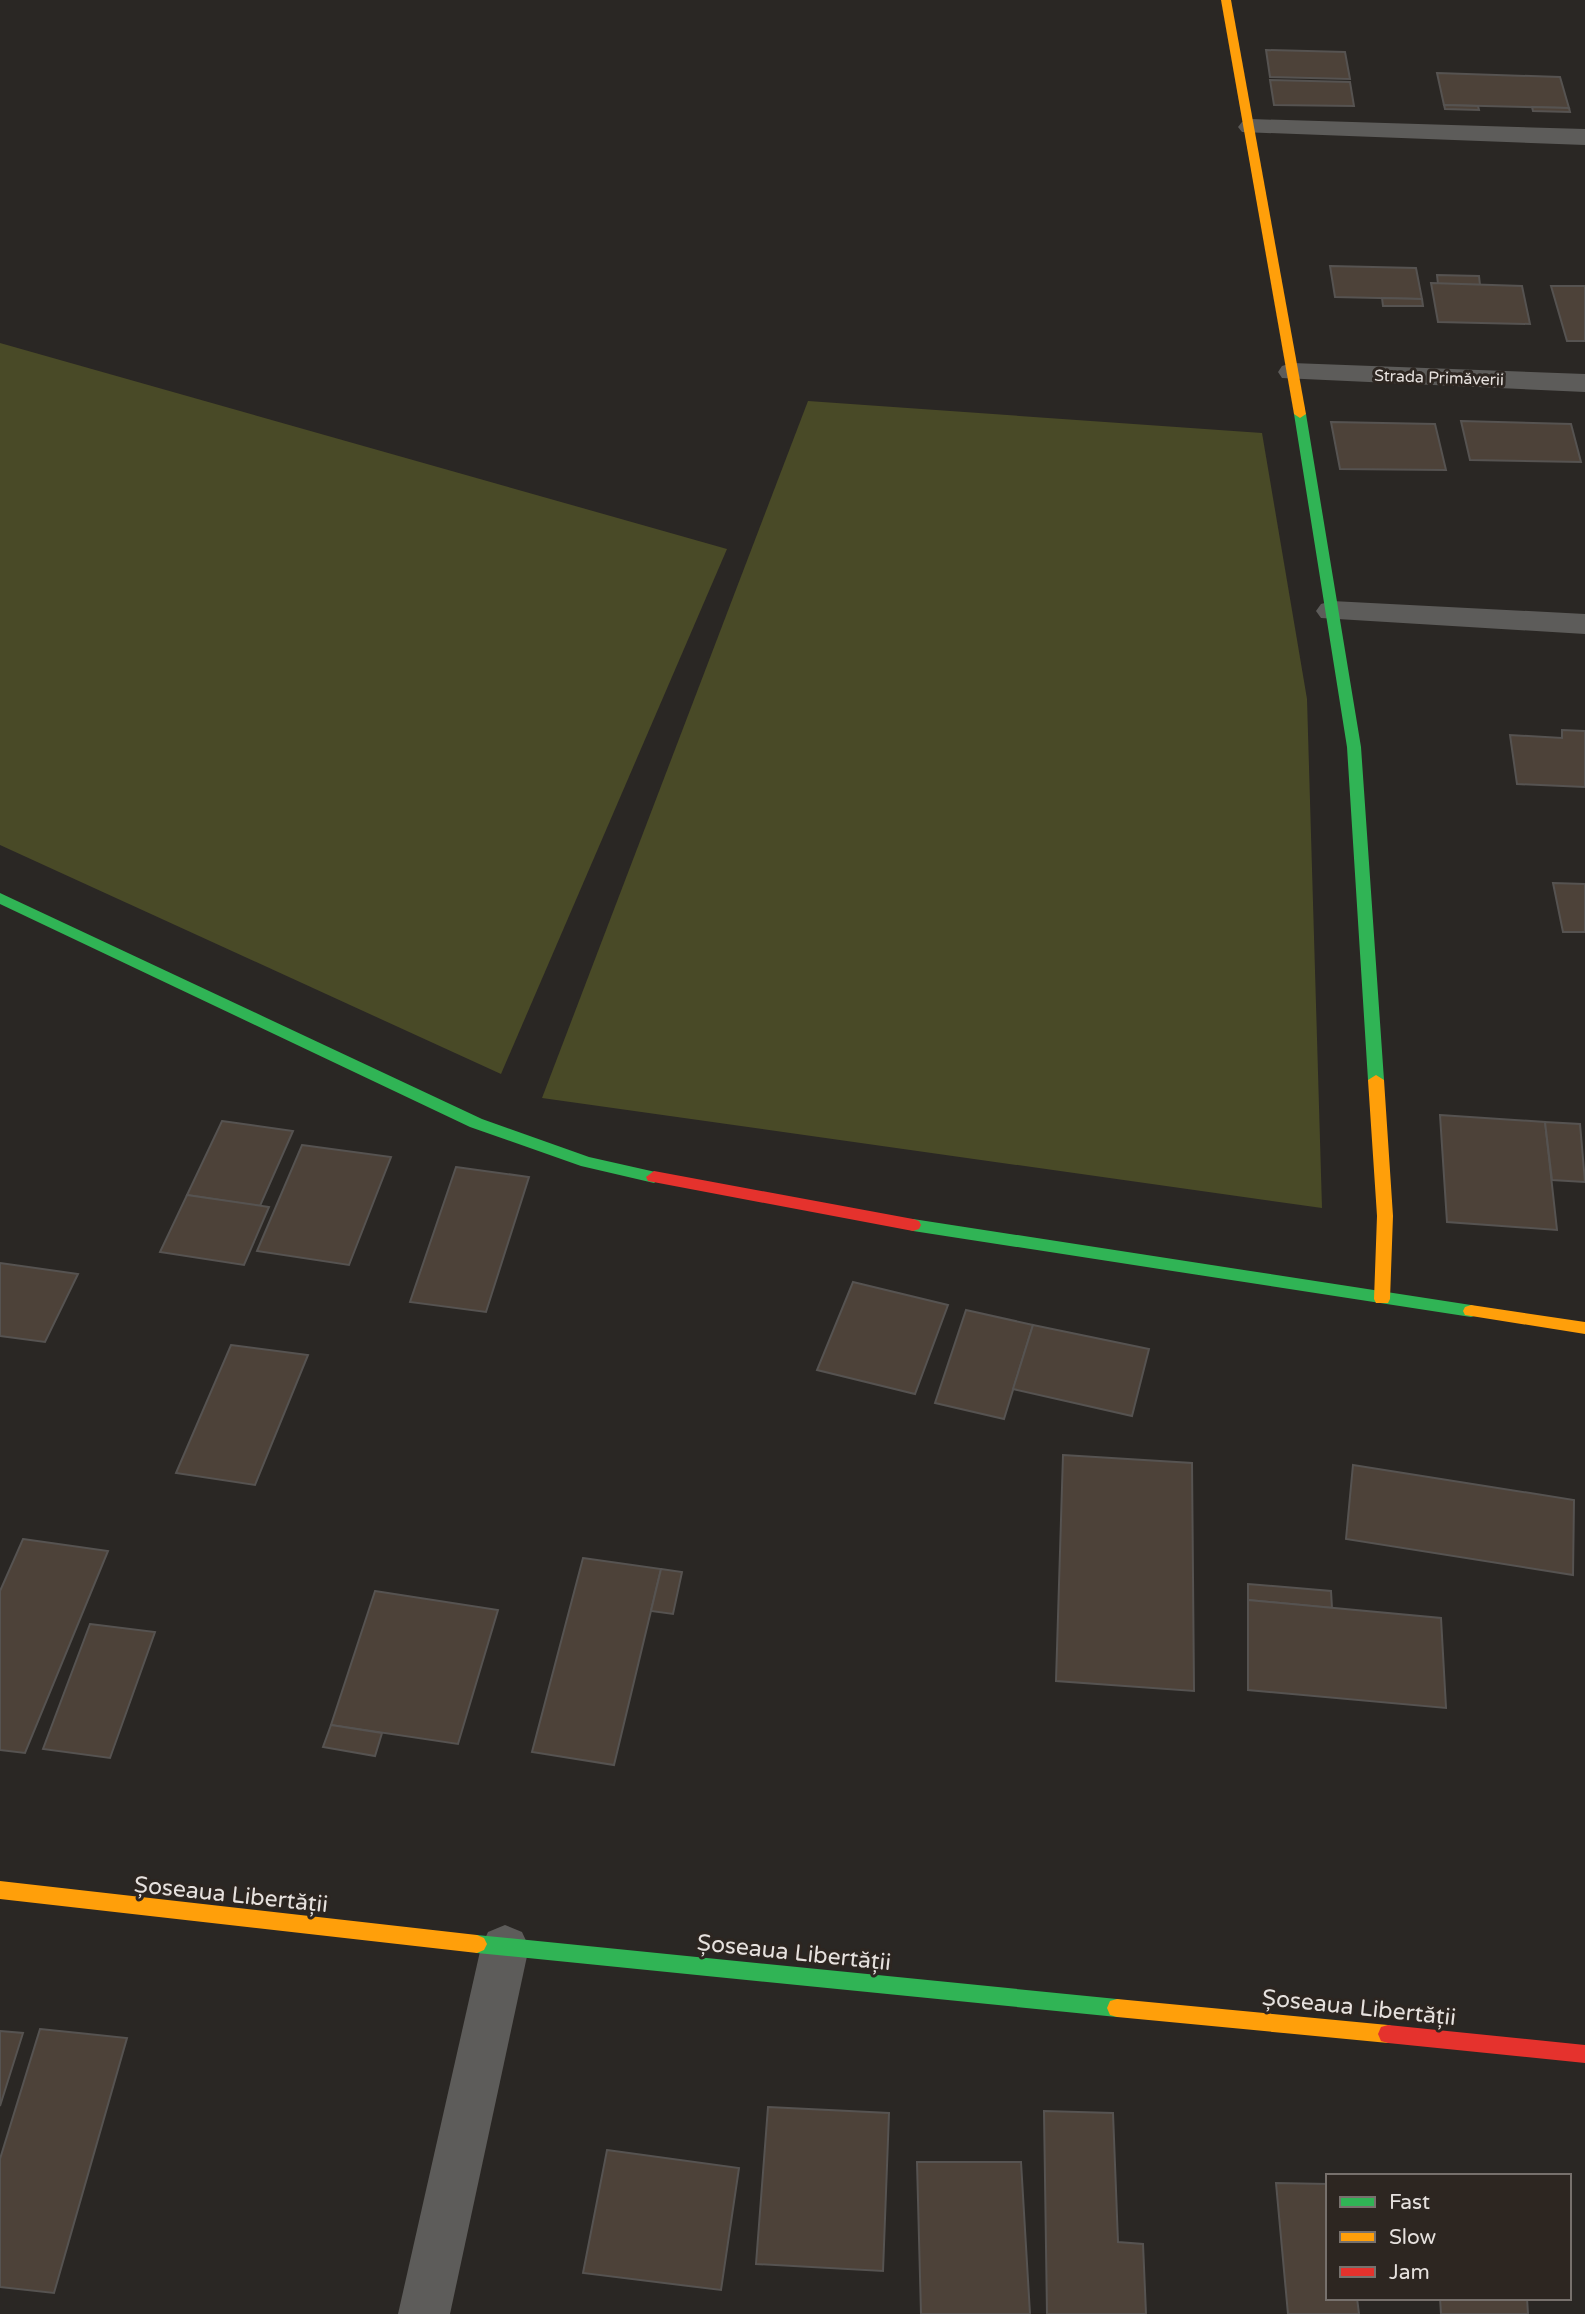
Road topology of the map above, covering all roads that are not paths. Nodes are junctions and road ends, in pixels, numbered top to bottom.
1 (1226, 0) edge
2 (1251, 127) junction
3 (1585, 136) edge
4 (1292, 372) junction
5 (1585, 383) edge
6 (1332, 611) junction
7 (1585, 624) edge
8 (0, 898) edge
9 (1382, 1299) junction
10 (1585, 1328) edge
11 (0, 1890) edge
12 (505, 1947) junction
13 (1585, 2054) edge
14 (424, 2314) edge

1 - 2 street
2 - 3 street
2 - 4 street
4 - 5 street, Strada Primăverii
4 - 6 street
6 - 7 street
6 - 9 street
8 - 9 street
9 - 10 street
11 - 12 street, Șoseaua Libertății
12 - 13 street, Șoseaua Libertății
12 - 14 street

